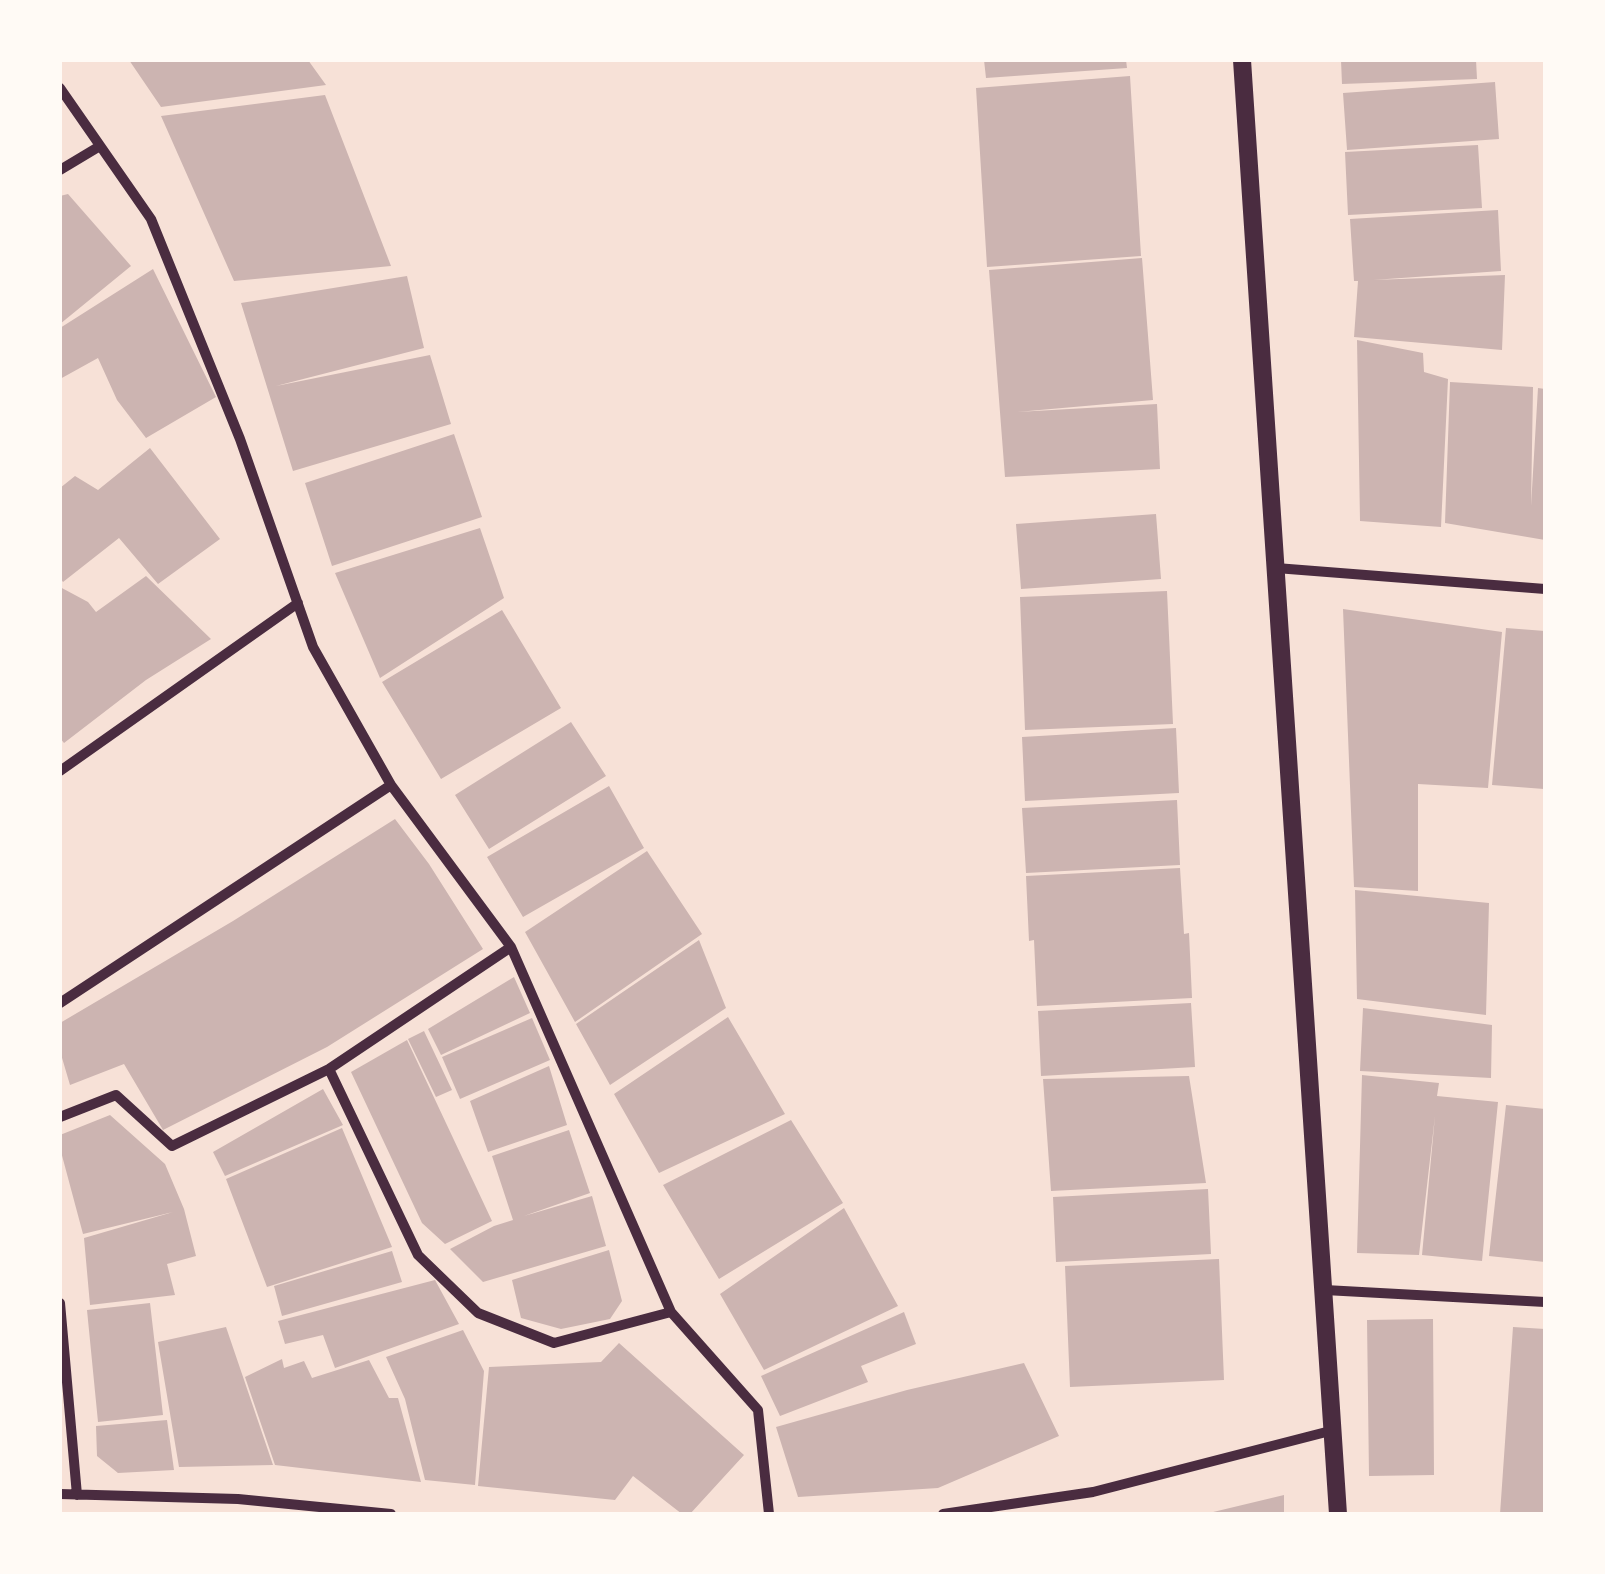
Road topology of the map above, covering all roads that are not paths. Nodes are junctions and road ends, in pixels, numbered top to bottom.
1 (1242, 60) edge
2 (60, 88) edge
3 (76, 112) junction
4 (60, 116) edge
5 (100, 146) junction
6 (60, 170) edge
7 (1276, 568) junction
8 (1545, 590) edge
9 (298, 603) junction
10 (60, 771) edge
11 (391, 785) junction
12 (511, 946) junction
13 (60, 1004) edge
14 (330, 1069) junction
15 (60, 1117) edge
16 (1325, 1290) junction
17 (1545, 1302) edge
18 (60, 1303) edge
19 (670, 1312) junction
20 (1335, 1430) junction
21 (60, 1494) edge
22 (77, 1494) junction
23 (390, 1514) edge
24 (769, 1514) edge
25 (943, 1514) edge
26 (1338, 1514) edge

1 - 7 street
2 - 3 street
3 - 4 street
3 - 5 street
5 - 6 street
5 - 9 street
7 - 8 street
7 - 16 street
9 - 10 street
9 - 11 street
11 - 12 street
11 - 13 street
12 - 14 street
12 - 19 street
14 - 15 street
14 - 19 street
16 - 17 street
16 - 20 street
18 - 22 street
19 - 24 street
20 - 25 street
20 - 26 street
21 - 22 street
22 - 23 street

